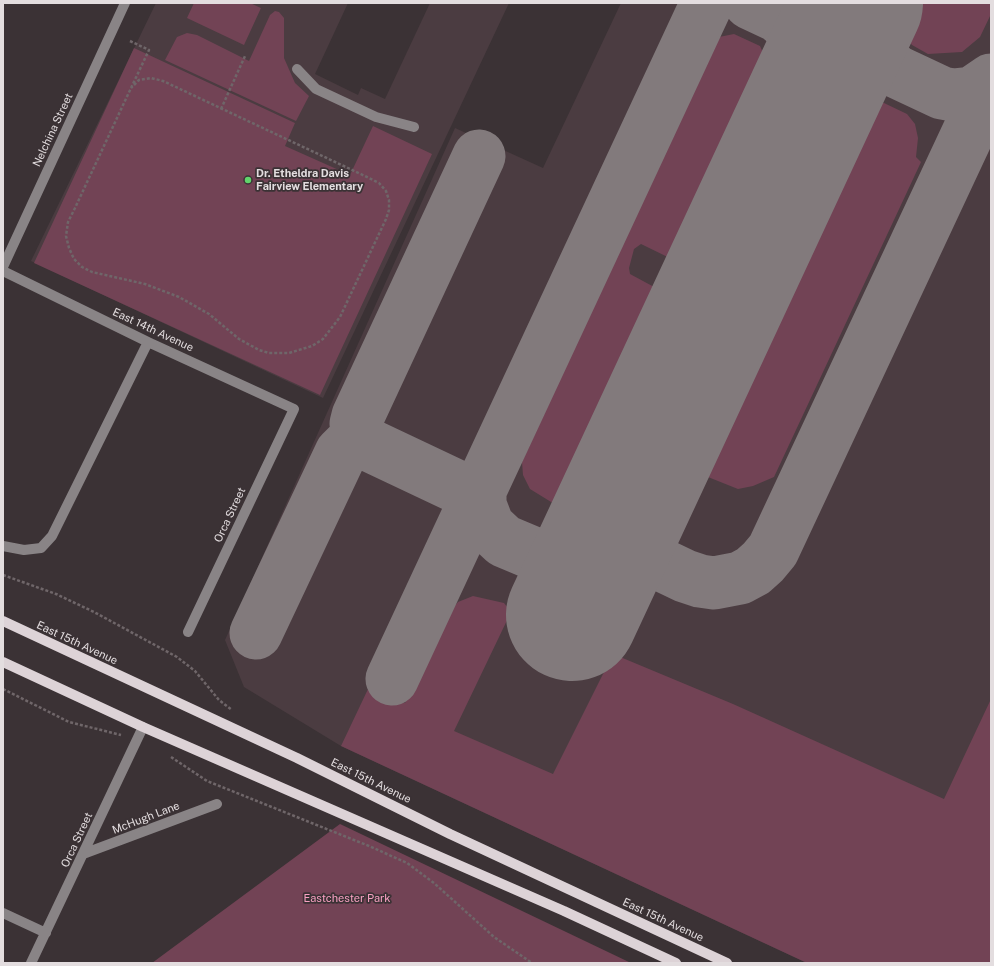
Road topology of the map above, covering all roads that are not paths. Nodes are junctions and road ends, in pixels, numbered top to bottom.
1 (125, 3) edge
2 (297, 69) dead end
3 (414, 127) dead end
4 (3, 267) edge
5 (3, 271) edge
6 (148, 342) junction
7 (294, 409) joint
8 (3, 546) edge
9 (3, 622) edge
10 (188, 632) dead end
11 (3, 662) edge
12 (143, 727) junction
13 (217, 804) dead end
14 (83, 854) junction
15 (3, 913) edge
16 (46, 933) junction
17 (32, 963) edge
18 (676, 963) edge
19 (728, 963) edge

1 - 4 street, Nelchina Street
2 - 3 street
5 - 6 street, East 14th Avenue
6 - 7 street, East 14th Avenue
6 - 8 street
7 - 10 street, Orca Street
9 - 19 main road, East 15th Avenue
11 - 12 main road
12 - 14 street, Orca Street
12 - 18 main road
13 - 14 street, McHugh Lane
14 - 16 street, Orca Street
15 - 16 street
16 - 17 street, Orca Street

